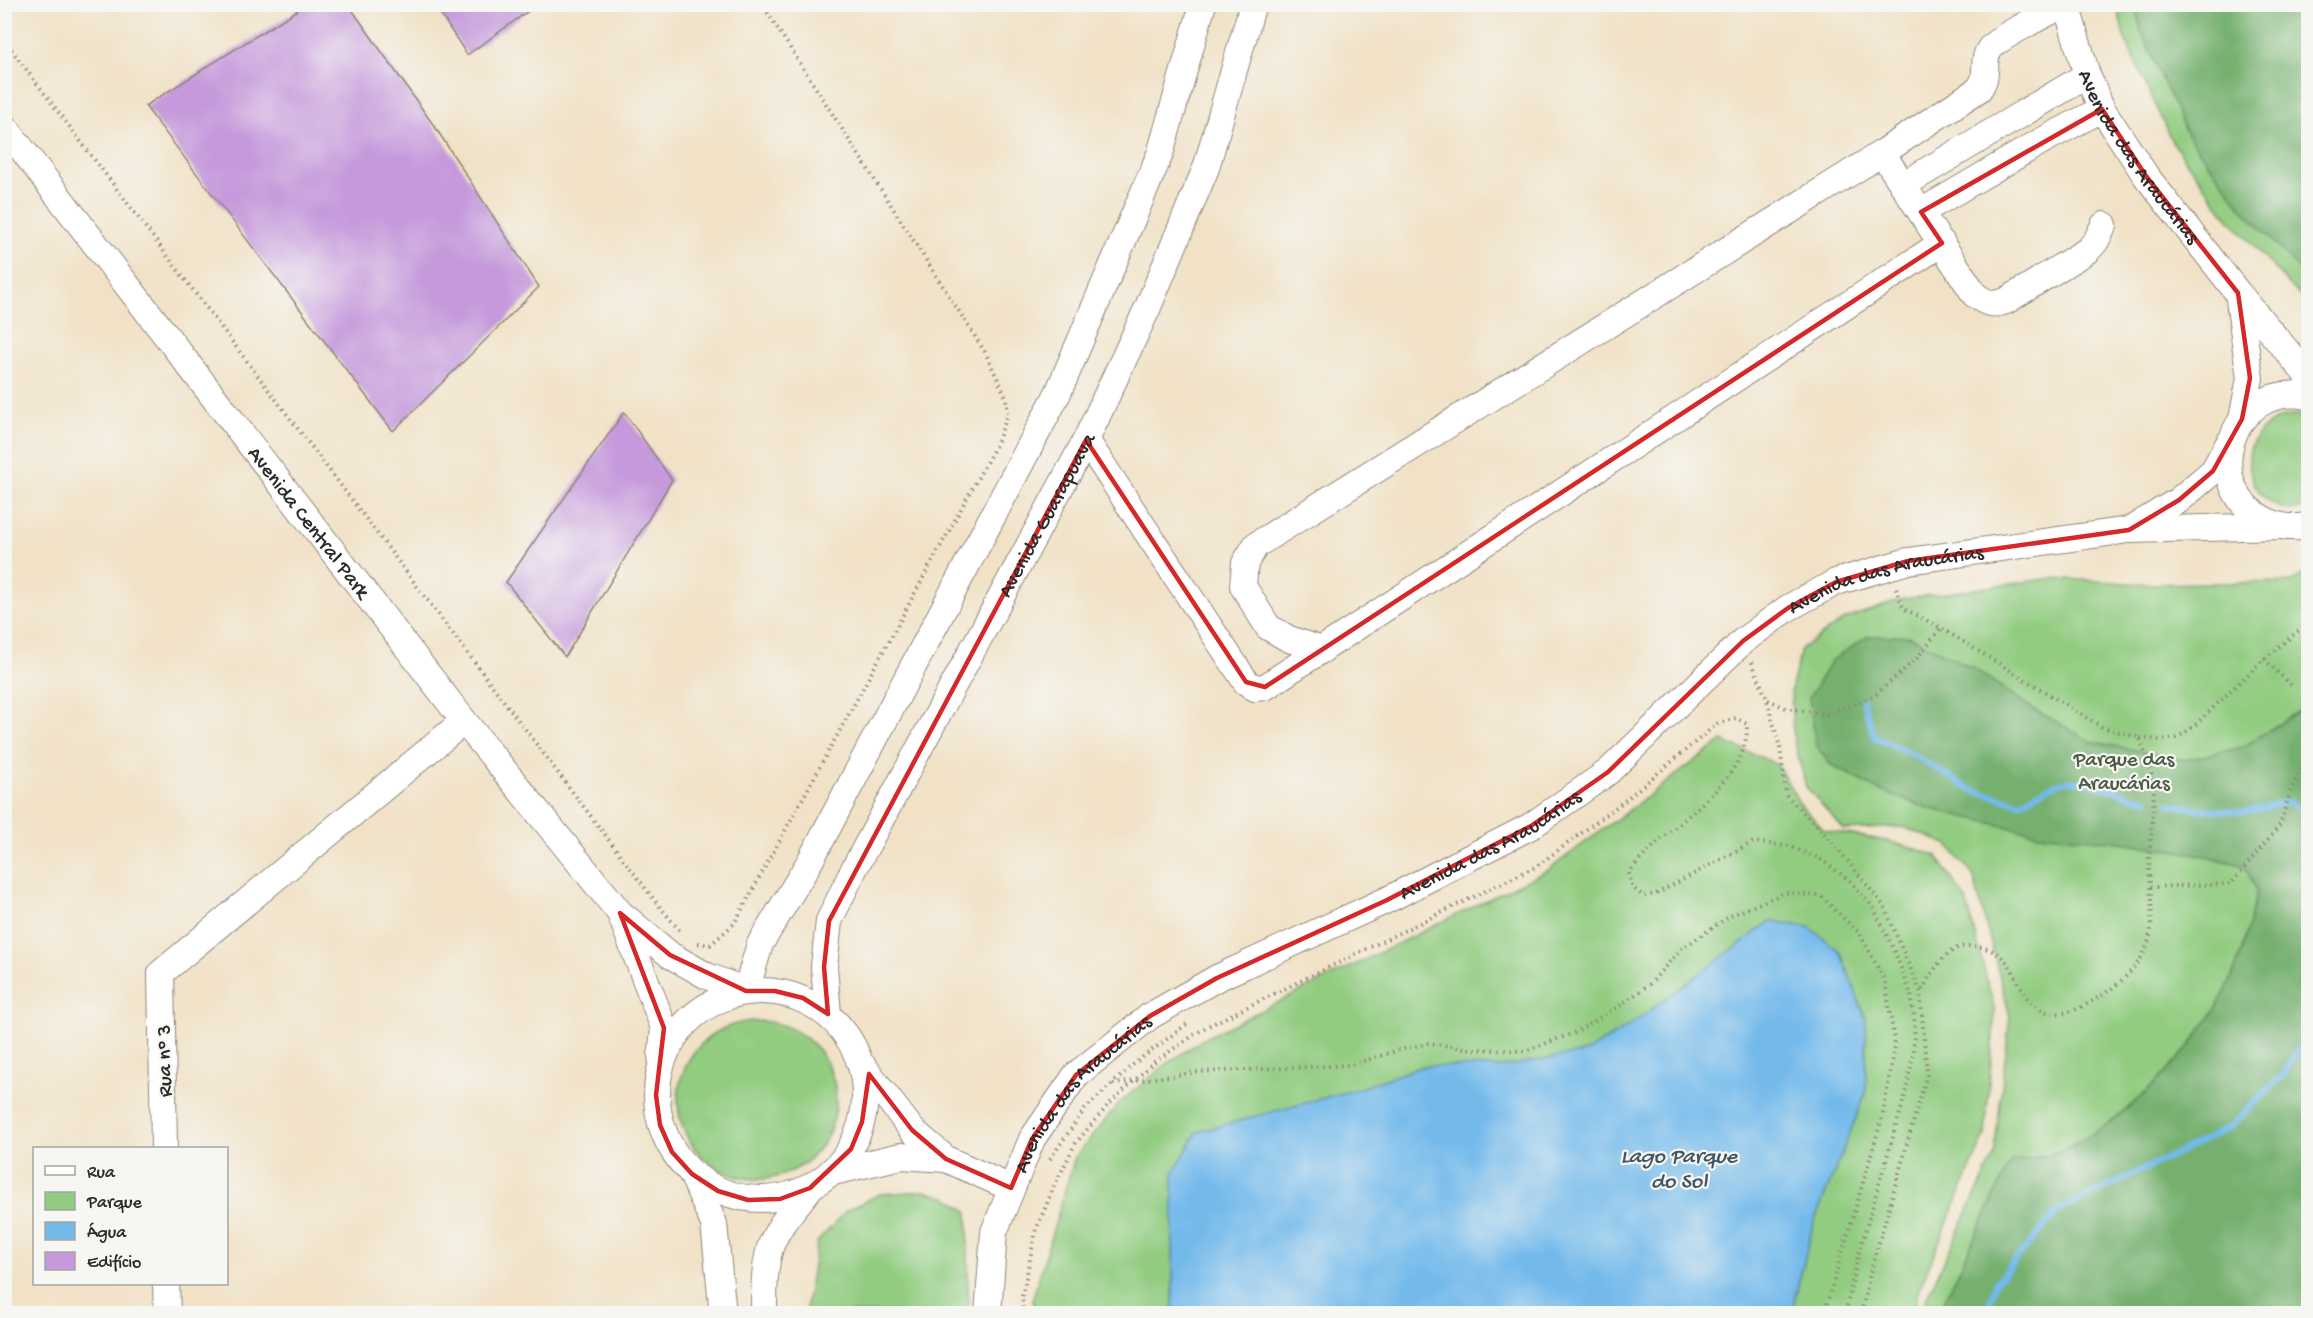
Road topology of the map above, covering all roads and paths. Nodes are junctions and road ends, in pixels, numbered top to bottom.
1 (762, 4) edge
2 (1203, 4) edge
3 (1253, 4) edge
4 (2065, 4) edge
5 (4, 40) edge
6 (2087, 75) junction
7 (2102, 109) junction
8 (2021, 114) junction
9 (4, 126) edge
10 (2040, 142) junction
11 (1882, 153) junction
12 (1903, 185) junction
13 (1921, 212) junction
14 (2103, 225) dead end
15 (1942, 243) junction
16 (2238, 293) junction
17 (2308, 376) edge
18 (2308, 396) edge
19 (2237, 428) junction
20 (1086, 440) junction
21 (2308, 525) edge
22 (2281, 526) junction
23 (2129, 530) junction
24 (1895, 582) dead end
25 (2308, 623) edge
26 (1941, 628) junction
27 (1322, 650) junction
28 (2264, 659) junction
29 (1743, 664) dead end
30 (2291, 685) dead end
31 (1767, 700) junction
32 (464, 721) junction
33 (2140, 738) junction
34 (2308, 757) edge
35 (2150, 887) junction
36 (620, 913) junction
37 (681, 933) dead end
38 (688, 941) dead end
39 (746, 991) junction
40 (1920, 992) junction
41 (828, 1014) junction
42 (1188, 1023) dead end
43 (862, 1064) junction
44 (660, 1066) junction
45 (1134, 1081) junction
46 (1113, 1084) junction
47 (164, 1147) edge
48 (946, 1159) junction
49 (1049, 1161) dead end
50 (832, 1172) junction
51 (692, 1174) junction
52 (810, 1188) junction
53 (1011, 1188) junction
54 (166, 1285) edge
55 (167, 1314) edge
56 (723, 1314) edge
57 (764, 1314) edge
58 (988, 1314) edge
59 (1023, 1314) edge
60 (1824, 1314) edge
61 (1845, 1314) edge
62 (1861, 1314) edge

1 - 38 path
2 - 39 street
3 - 20 street, Avenida Guarapuava
4 - 6 street, Avenida das Araucárias
4 - 11 street
5 - 37 path
6 - 7 street, Avenida das Araucárias
6 - 8 street
7 - 10 street
7 - 16 street, Avenida das Araucárias
8 - 10 street
8 - 12 street
9 - 32 street, Avenida Central Park
10 - 13 street
11 - 12 street
11 - 27 street
12 - 13 street
13 - 15 street
14 - 15 street
15 - 27 street
16 - 17 street, Avenida das Araucárias
16 - 19 street, Avenida das Araucárias
18 - 19 street, Avenida das Araucárias
19 - 22 street, Avenida das Araucárias
19 - 23 street, Avenida das Araucárias
20 - 27 street
20 - 41 street, Avenida Guarapuava
21 - 22 street, Avenida das Araucárias
22 - 23 street, Avenida das Araucárias
23 - 53 street, Avenida das Araucárias
24 - 26 path
25 - 28 path
26 - 31 path
26 - 33 path
28 - 30 path
28 - 33 path
29 - 31 path
31 - 40 path
32 - 36 street, Avenida Central Park
32 - 47 street, Rua nº 3
33 - 35 path
34 - 35 path
35 - 40 path
36 - 39 street
36 - 44 street
39 - 41 street
39 - 44 street
40 - 62 path
41 - 43 street
42 - 46 path
43 - 48 street
43 - 50 street
44 - 51 street
45 - 46 path
45 - 59 path
45 - 60 path
45 - 61 path
46 - 49 path
48 - 50 street
48 - 53 street
50 - 52 street
51 - 52 street
51 - 56 street
52 - 57 street
53 - 58 street, Avenida das Araucárias
54 - 55 street

